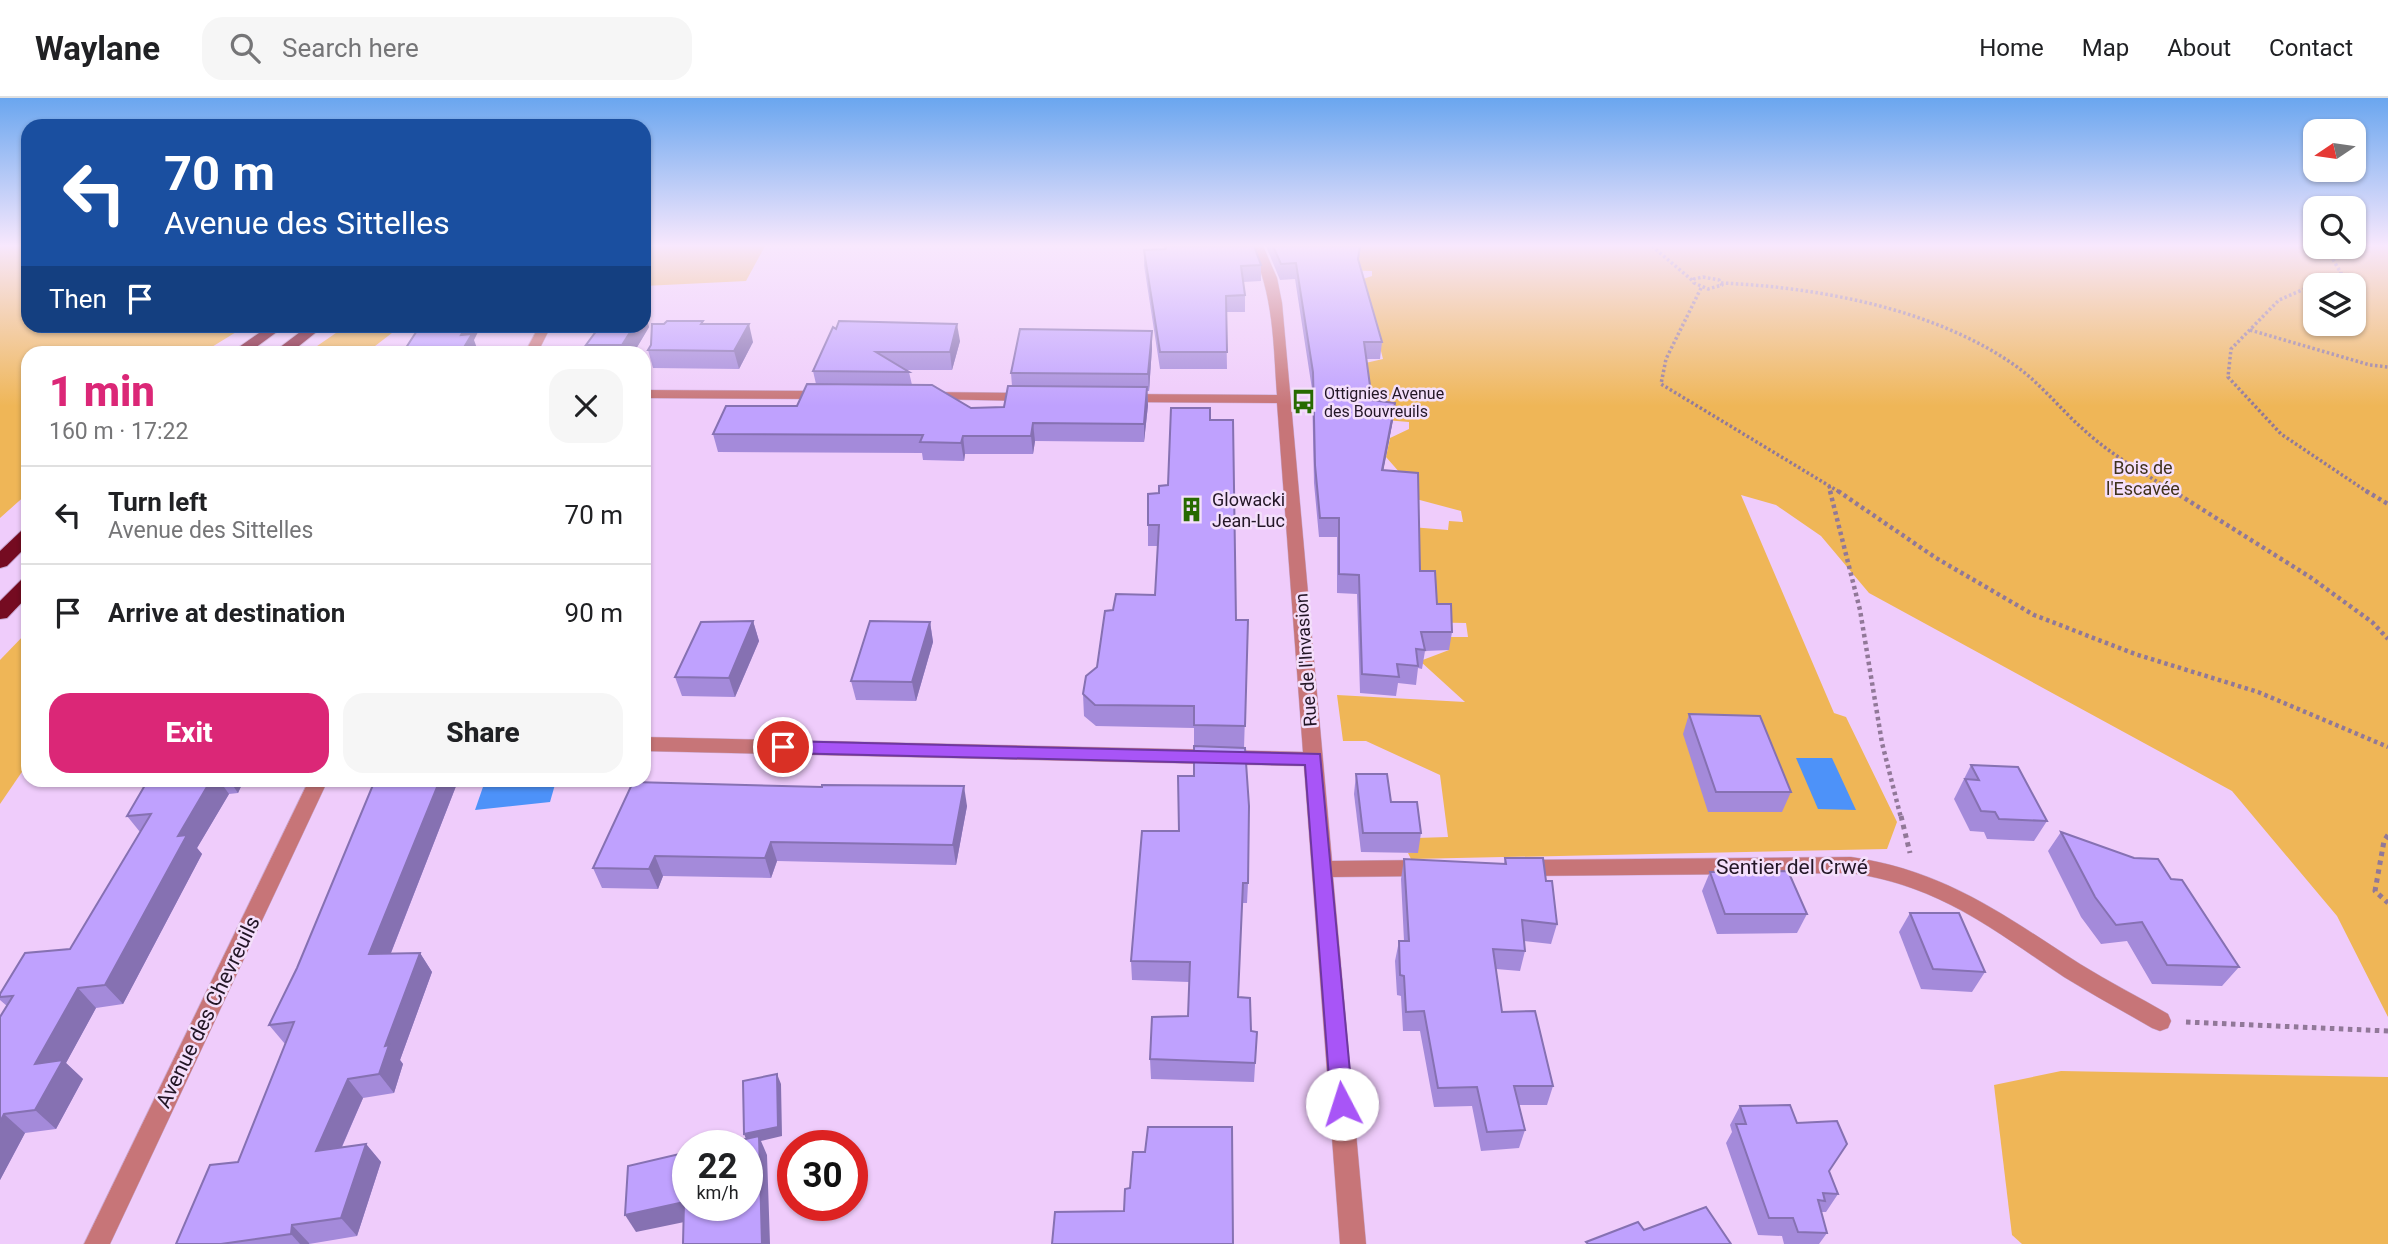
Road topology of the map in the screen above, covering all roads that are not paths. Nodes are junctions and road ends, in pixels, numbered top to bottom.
1 (1275, 299) edge
2 (268, 333) edge
3 (307, 333) edge
4 (248, 346) edge
5 (289, 346) edge
6 (651, 394) edge
7 (839, 396) edge
8 (909, 396) edge
9 (1048, 397) edge
10 (1104, 398) edge
11 (1285, 399) junction
12 (21, 542) edge
13 (0, 562) edge
14 (21, 591) edge
15 (0, 613) edge
16 (651, 744) edge
17 (1314, 759) junction
18 (317, 787) edge
19 (1448, 868) edge
20 (1504, 868) edge
21 (1323, 869) junction
22 (2160, 1021) road end
23 (97, 1244) edge
24 (1353, 1244) edge

1 - 11 street, Rue de l'Invasion
2 - 4 highway
3 - 5 highway
6 - 7 street
8 - 9 street
10 - 11 street
11 - 17 street, Rue de l'Invasion
12 - 13 highway
14 - 15 highway
16 - 17 street
17 - 21 street, Rue de l'Invasion
18 - 23 street, Avenue des Chevreuils
19 - 21 street
20 - 22 street, Sentier del Crwé
21 - 24 street, Rue de l'Invasion

